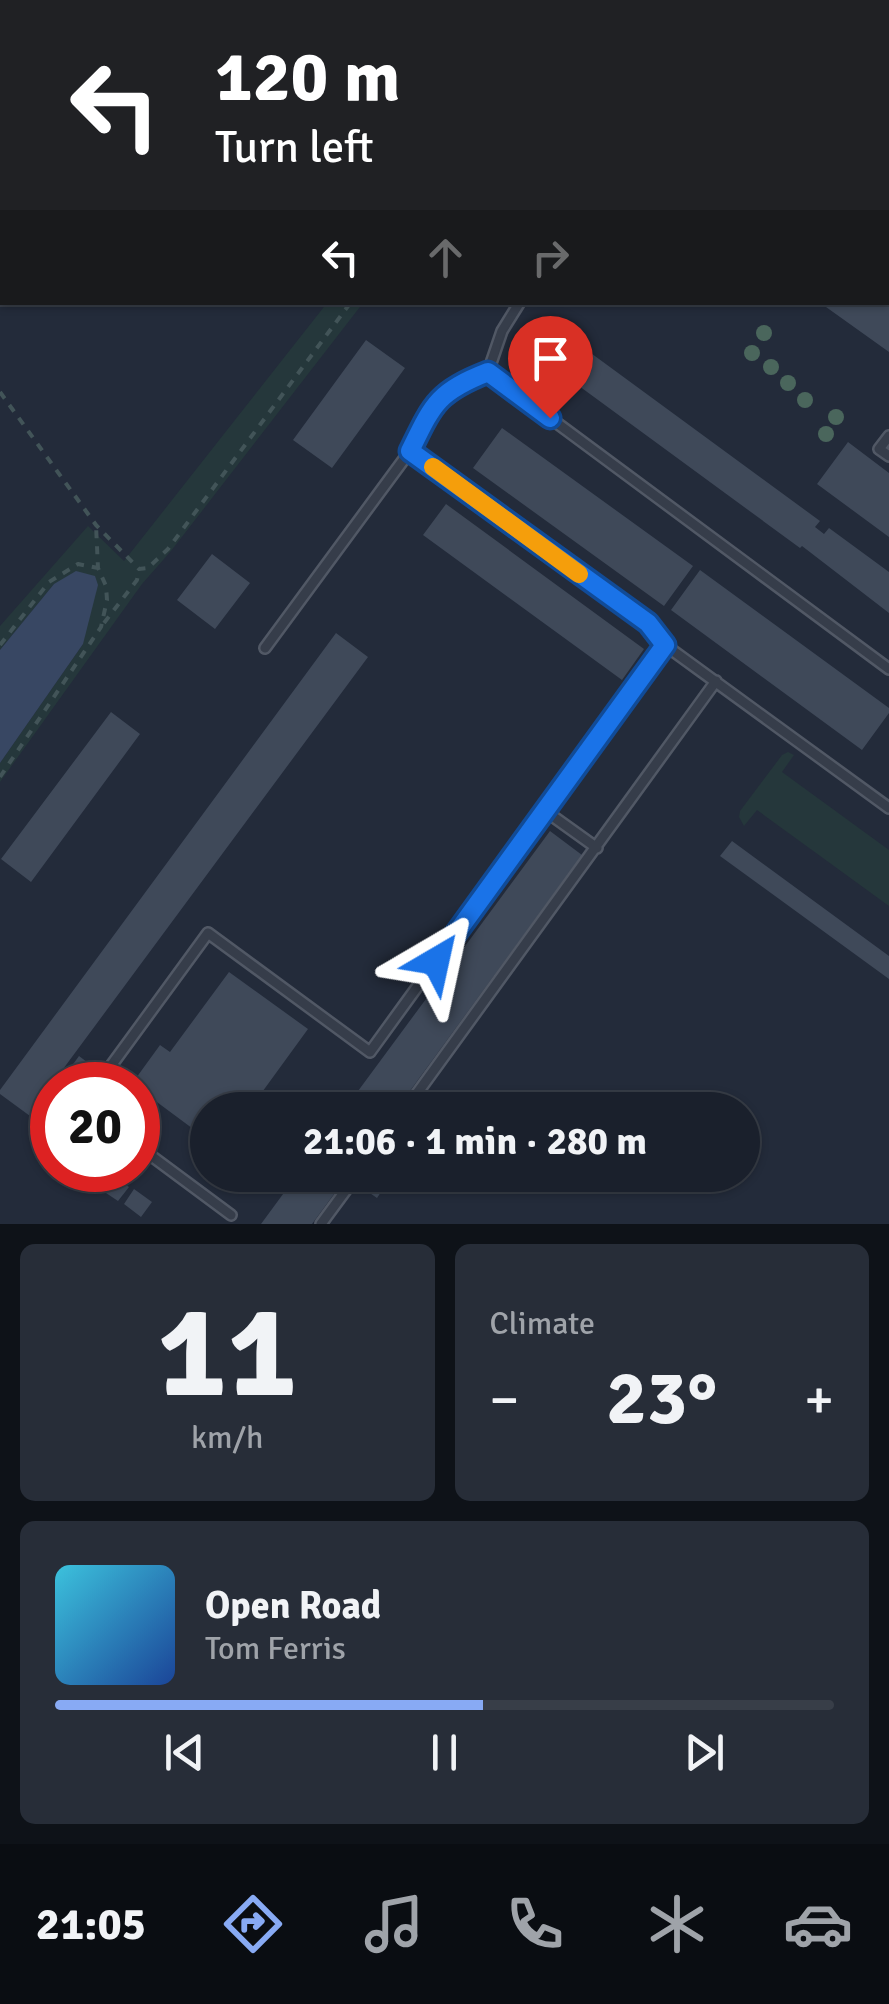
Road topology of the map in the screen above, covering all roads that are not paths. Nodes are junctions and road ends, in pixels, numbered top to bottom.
1 (518, 305) edge
2 (488, 372) junction
3 (889, 436) edge
4 (410, 451) junction
5 (889, 456) edge
6 (665, 645) junction
7 (265, 648) dead end
8 (889, 670) edge
9 (716, 681) junction
10 (889, 793) edge
11 (885, 806) edge
12 (544, 810) junction
13 (597, 848) junction
14 (115, 1062) edge
15 (418, 1092) edge
16 (160, 1162) edge
17 (345, 1192) edge
18 (231, 1215) dead end
19 (321, 1224) edge

1 - 2 lane
2 - 4 lane
2 - 8 lane
3 - 5 lane
4 - 6 lane
4 - 7 lane
6 - 9 lane
6 - 12 lane
9 - 11 lane
9 - 13 lane
10 - 11 lane
12 - 13 lane
12 - 14 lane
13 - 15 lane
16 - 18 lane
17 - 19 lane

